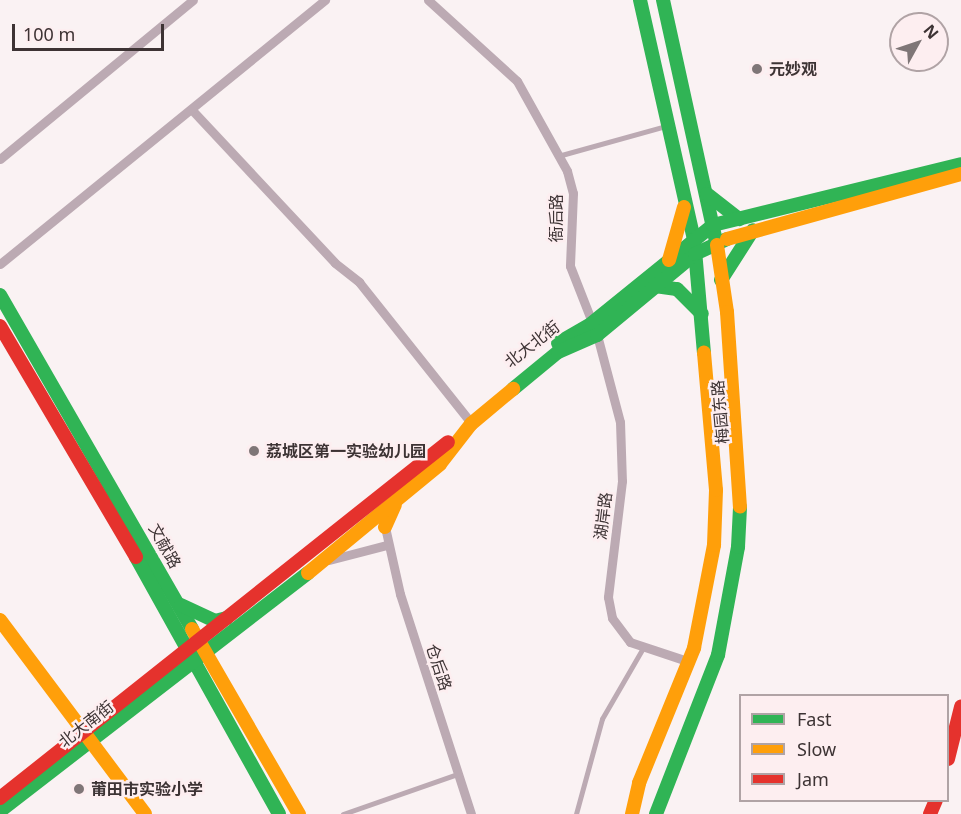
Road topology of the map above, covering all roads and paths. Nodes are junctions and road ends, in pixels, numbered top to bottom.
1 (193, 0) edge
2 (325, 0) edge
3 (428, 0) edge
4 (640, 0) edge
5 (663, 0) edge
6 (192, 110) junction
7 (668, 126) junction
8 (558, 156) junction
9 (0, 159) edge
10 (961, 164) edge
11 (961, 174) edge
12 (707, 194) junction
13 (686, 202) junction
14 (739, 219) junction
15 (713, 225) junction
16 (753, 230) junction
17 (694, 239) junction
18 (716, 241) junction
19 (695, 254) junction
20 (669, 260) junction
21 (0, 264) edge
22 (721, 280) junction
23 (655, 286) junction
24 (0, 295) edge
25 (702, 314) junction
26 (0, 326) edge
27 (595, 329) junction
28 (467, 418) junction
29 (407, 491) junction
30 (385, 527) joint
31 (387, 545) junction
32 (314, 568) junction
33 (178, 603) junction
34 (229, 618) junction
35 (0, 620) edge
36 (199, 640) junction
37 (643, 648) junction
38 (207, 654) junction
39 (186, 657) junction
40 (690, 662) junction
41 (961, 707) edge
42 (87, 737) junction
43 (949, 755) edge
44 (458, 774) junction
45 (0, 798) edge
46 (0, 811) edge
47 (145, 814) edge
48 (279, 814) edge
49 (299, 814) edge
50 (343, 814) edge
51 (471, 814) edge
52 (576, 814) edge
53 (632, 814) edge
54 (656, 814) edge

1 - 9 street
2 - 6 street
3 - 8 street, 衙后路
4 - 7 main road, 梅园东路
5 - 12 main road, 梅园东路
6 - 21 street
6 - 28 street
7 - 8 lane
7 - 13 main road, 梅园东路
8 - 27 street, 衙后路
10 - 14 main road, 北大北街
11 - 16 main road, 北大北街
12 - 14 main road
12 - 15 main road, 梅园东路
13 - 17 main road, 梅园东路
13 - 20 main road
14 - 15 main road, 北大北街
15 - 17 main road, 北大北街
15 - 18 main road, 梅园东路
16 - 18 main road, 北大北街
16 - 22 main road
17 - 19 main road, 梅园东路
17 - 20 main road, 北大北街
18 - 19 main road, 北大北街
18 - 22 main road, 梅园东路
19 - 23 main road, 北大北街
19 - 25 main road, 梅园东路
20 - 27 main road, 北大北街
22 - 54 main road, 梅园东路
23 - 25 main road
23 - 27 main road, 北大北街
24 - 33 main road, 文献路
25 - 40 main road, 梅园东路
26 - 39 main road, 文献路
27 - 28 main road, 北大北街
27 - 29 main road, 北大北街
27 - 37 street, 湖岸路
28 - 34 main road, 北大北街
29 - 30 main road
29 - 32 main road, 北大北街
30 - 31 street, 仓后路
31 - 32 street
31 - 44 street, 仓后路
32 - 38 main road, 北大北街
33 - 34 main road
33 - 36 main road, 文献路
34 - 36 main road, 北大北街
35 - 42 main road
36 - 38 main road, 文献路
36 - 39 main road, 北大北街
37 - 40 street, 湖岸路
37 - 52 lane
38 - 39 main road, 北大北街
38 - 49 main road, 文献路
39 - 42 main road, 北大南街
39 - 48 main road, 文献路
40 - 53 main road, 梅园东路
41 - 43 main road
42 - 45 main road, 北大南街
42 - 46 main road, 北大南街
42 - 47 main road
44 - 50 lane
44 - 51 street, 仓后路

